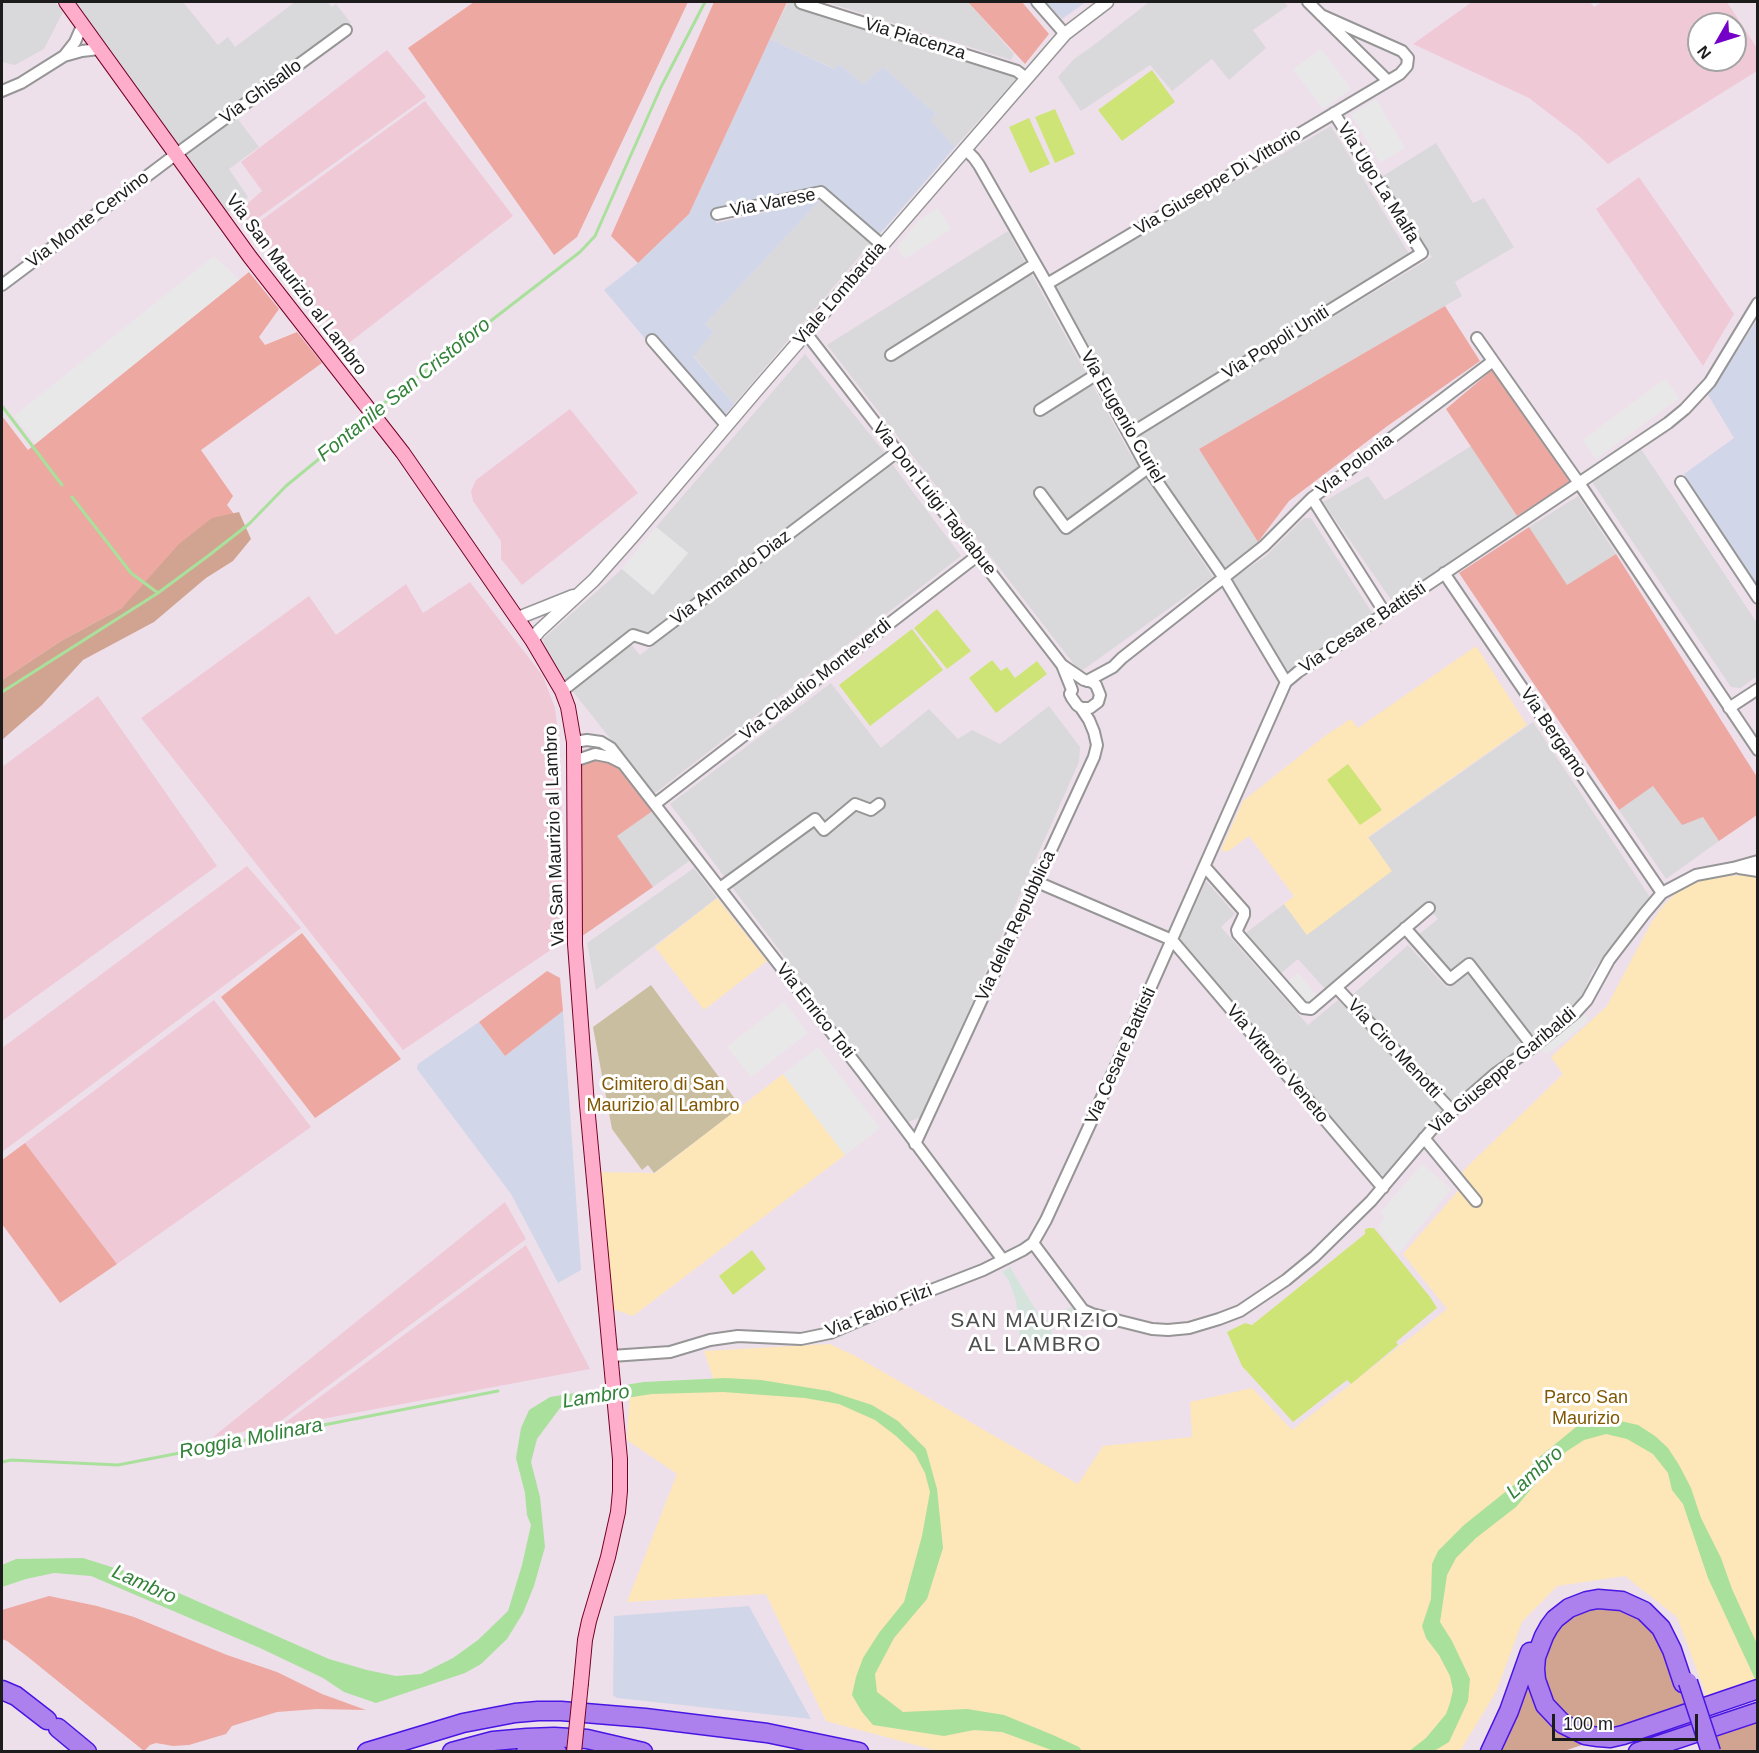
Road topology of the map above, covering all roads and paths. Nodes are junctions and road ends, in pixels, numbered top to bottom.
1 (66, 2) edge
2 (1037, 2) edge
3 (1107, 2) edge
4 (1308, 2) edge
5 (801, 3) dead end
6 (1321, 15) junction
7 (82, 26) junction
8 (346, 30) dead end
9 (1065, 34) junction
10 (99, 49) junction
11 (64, 56) junction
12 (1026, 78) junction
13 (1389, 81) junction
14 (2, 90) edge
15 (1334, 113) junction
16 (964, 149) junction
17 (176, 155) junction
18 (717, 214) dead end
19 (882, 245) junction
20 (1422, 252) joint
21 (1035, 264) junction
22 (1047, 284) junction
23 (2, 285) edge
24 (1758, 303) edge
25 (806, 333) junction
26 (1477, 338) dead end
27 (652, 340) dead end
28 (891, 355) dead end
29 (1493, 362) junction
30 (1097, 374) junction
31 (1040, 410) dead end
32 (726, 425) junction
33 (1130, 434) junction
34 (897, 452) junction
35 (1148, 468) junction
36 (1579, 483) junction
37 (1681, 483) dead end
38 (1040, 493) dead end
39 (1312, 498) junction
40 (977, 556) junction
41 (1444, 573) junction
42 (1224, 578) junction
43 (580, 594) junction
44 (1758, 598) edge
45 (1385, 613) junction
46 (518, 618) junction
47 (532, 640) junction
48 (1062, 665) junction
49 (1113, 667) junction
50 (1086, 681) junction
51 (1286, 682) junction
52 (1758, 688) edge
53 (1072, 690) junction
54 (562, 691) junction
55 (1100, 695) junction
56 (1082, 708) junction
57 (1729, 708) junction
58 (574, 742) junction
59 (1758, 750) edge
60 (574, 761) junction
61 (625, 765) junction
62 (655, 804) junction
63 (879, 804) dead end
64 (1758, 861) edge
65 (1205, 867) junction
66 (1733, 868) junction
67 (1758, 871) edge
68 (1038, 882) junction
69 (720, 888) junction
70 (1662, 893) junction
71 (1429, 908) dead end
72 (1405, 928) junction
73 (1172, 940) junction
74 (1337, 988) junction
75 (1533, 1047) junction
76 (1452, 1111) junction
77 (1424, 1137) junction
78 (915, 1144) junction
79 (1383, 1188) junction
80 (1476, 1201) dead end
81 (1033, 1243) junction
82 (1003, 1260) junction
83 (611, 1356) junction
84 (1685, 1683) junction
85 (2, 1690) edge
86 (1756, 1700) edge
87 (86, 1751) edge
88 (367, 1752) edge
89 (452, 1752) edge
90 (526, 1752) edge
91 (557, 1752) edge
92 (574, 1752) edge
93 (643, 1752) edge
94 (859, 1752) edge
95 (1490, 1752) edge
96 (1597, 1752) edge
97 (1638, 1752) edge
98 (1704, 1752) edge
99 (1711, 1752) edge

1 - 7 main road, Via San Maurizio al Lambro
2 - 9 street
3 - 9 street, Viale Lombardia
4 - 6 street
5 - 12 street, Via Piacenza
6 - 13 street
6 - 13 street, Via Giuseppe Di Vittorio
7 - 10 main road, Via San Maurizio al Lambro
7 - 11 street
8 - 17 street, Via Ghisallo
9 - 12 street, Viale Lombardia
10 - 11 street
10 - 17 main road, Via San Maurizio al Lambro
11 - 14 street
12 - 16 street, Viale Lombardia
13 - 15 street, Via Giuseppe Di Vittorio
15 - 20 street, Via Ugo La Malfa
15 - 22 street, Via Giuseppe Di Vittorio
16 - 19 street, Viale Lombardia
16 - 21 street, Via Eugenio Curiel
17 - 23 street, Via Monte Cervino
17 - 46 main road, Via San Maurizio al Lambro
18 - 19 street, Via Varese
19 - 25 street, Viale Lombardia
20 - 33 street, Via Popoli Uniti
21 - 22 street, Via Eugenio Curiel
21 - 28 street
22 - 30 street, Via Eugenio Curiel
24 - 36 street, Via Cesare Battisti
25 - 32 street, Viale Lombardia
25 - 34 street, Via Don Luigi Tagliabue
26 - 29 street
27 - 32 street
29 - 36 street
29 - 39 street, Via Polonia
30 - 31 street
30 - 33 street, Via Eugenio Curiel
32 - 43 street, Viale Lombardia
33 - 35 street, Via Eugenio Curiel
34 - 40 street, Via Don Luigi Tagliabue
34 - 54 street, Via Armando Diaz
35 - 38 street
35 - 42 street, Via Eugenio Curiel
36 - 41 street, Via Cesare Battisti
36 - 57 street
37 - 44 street
39 - 42 street, Via Polonia
39 - 45 street
40 - 48 street, Via Don Luigi Tagliabue
40 - 62 street, Via Claudio Monteverdi
41 - 45 street, Via Cesare Battisti
41 - 70 street, Via Bergamo
42 - 49 street
42 - 51 street, Via Eugenio Curiel
43 - 46 street, Viale Lombardia
43 - 47 street, Viale Lombardia
45 - 51 street, Via Cesare Battisti
46 - 47 main road, Via San Maurizio al Lambro
47 - 54 main road, Via San Maurizio al Lambro
48 - 50 street, Via Don Luigi Tagliabue
48 - 53 street, Via Don Luigi Tagliabue
49 - 50 street
49 - 55 street
50 - 53 street
50 - 55 street
51 - 65 street, Via Cesare Battisti
52 - 57 street
53 - 56 street, Via della Repubblica
54 - 58 main road, Via San Maurizio al Lambro
55 - 56 street
56 - 68 street, Via della Repubblica
57 - 59 street
58 - 60 main road, Via San Maurizio al Lambro
58 - 61 street, Via Enrico Toti
60 - 61 street
60 - 83 main road, Via San Maurizio al Lambro
61 - 62 street, Via Enrico Toti
62 - 69 street, Via Enrico Toti
63 - 69 street
64 - 66 street, Via Giuseppe Garibaldi
65 - 73 street, Via Cesare Battisti
65 - 74 street
66 - 67 street, Via Giuseppe Garibaldi
66 - 70 street, Via Giuseppe Garibaldi
68 - 73 street
68 - 78 street, Via della Repubblica
69 - 78 street, Via Enrico Toti
70 - 75 street, Via Giuseppe Garibaldi
71 - 72 street
72 - 74 street
72 - 75 street
73 - 79 street, Via Vittorio Veneto
73 - 81 street, Via Cesare Battisti
74 - 76 street, Via Ciro Menotti
75 - 76 street, Via Giuseppe Garibaldi
76 - 77 street, Via Giuseppe Garibaldi
77 - 79 street, Via Giuseppe Garibaldi
77 - 80 street
78 - 82 street, Via Enrico Toti
79 - 81 street, Via Giuseppe Garibaldi
81 - 82 street, Via Fabio Filzi
82 - 83 street, Via Fabio Filzi
83 - 92 main road, Via San Maurizio al Lambro, bridge
84 - 86 highway
84 - 95 highway
84 - 98 highway
84 - 99 highway, bridge
85 - 87 highway
86 - 96 highway
86 - 97 highway
88 - 94 highway
89 - 93 highway
90 - 91 highway

